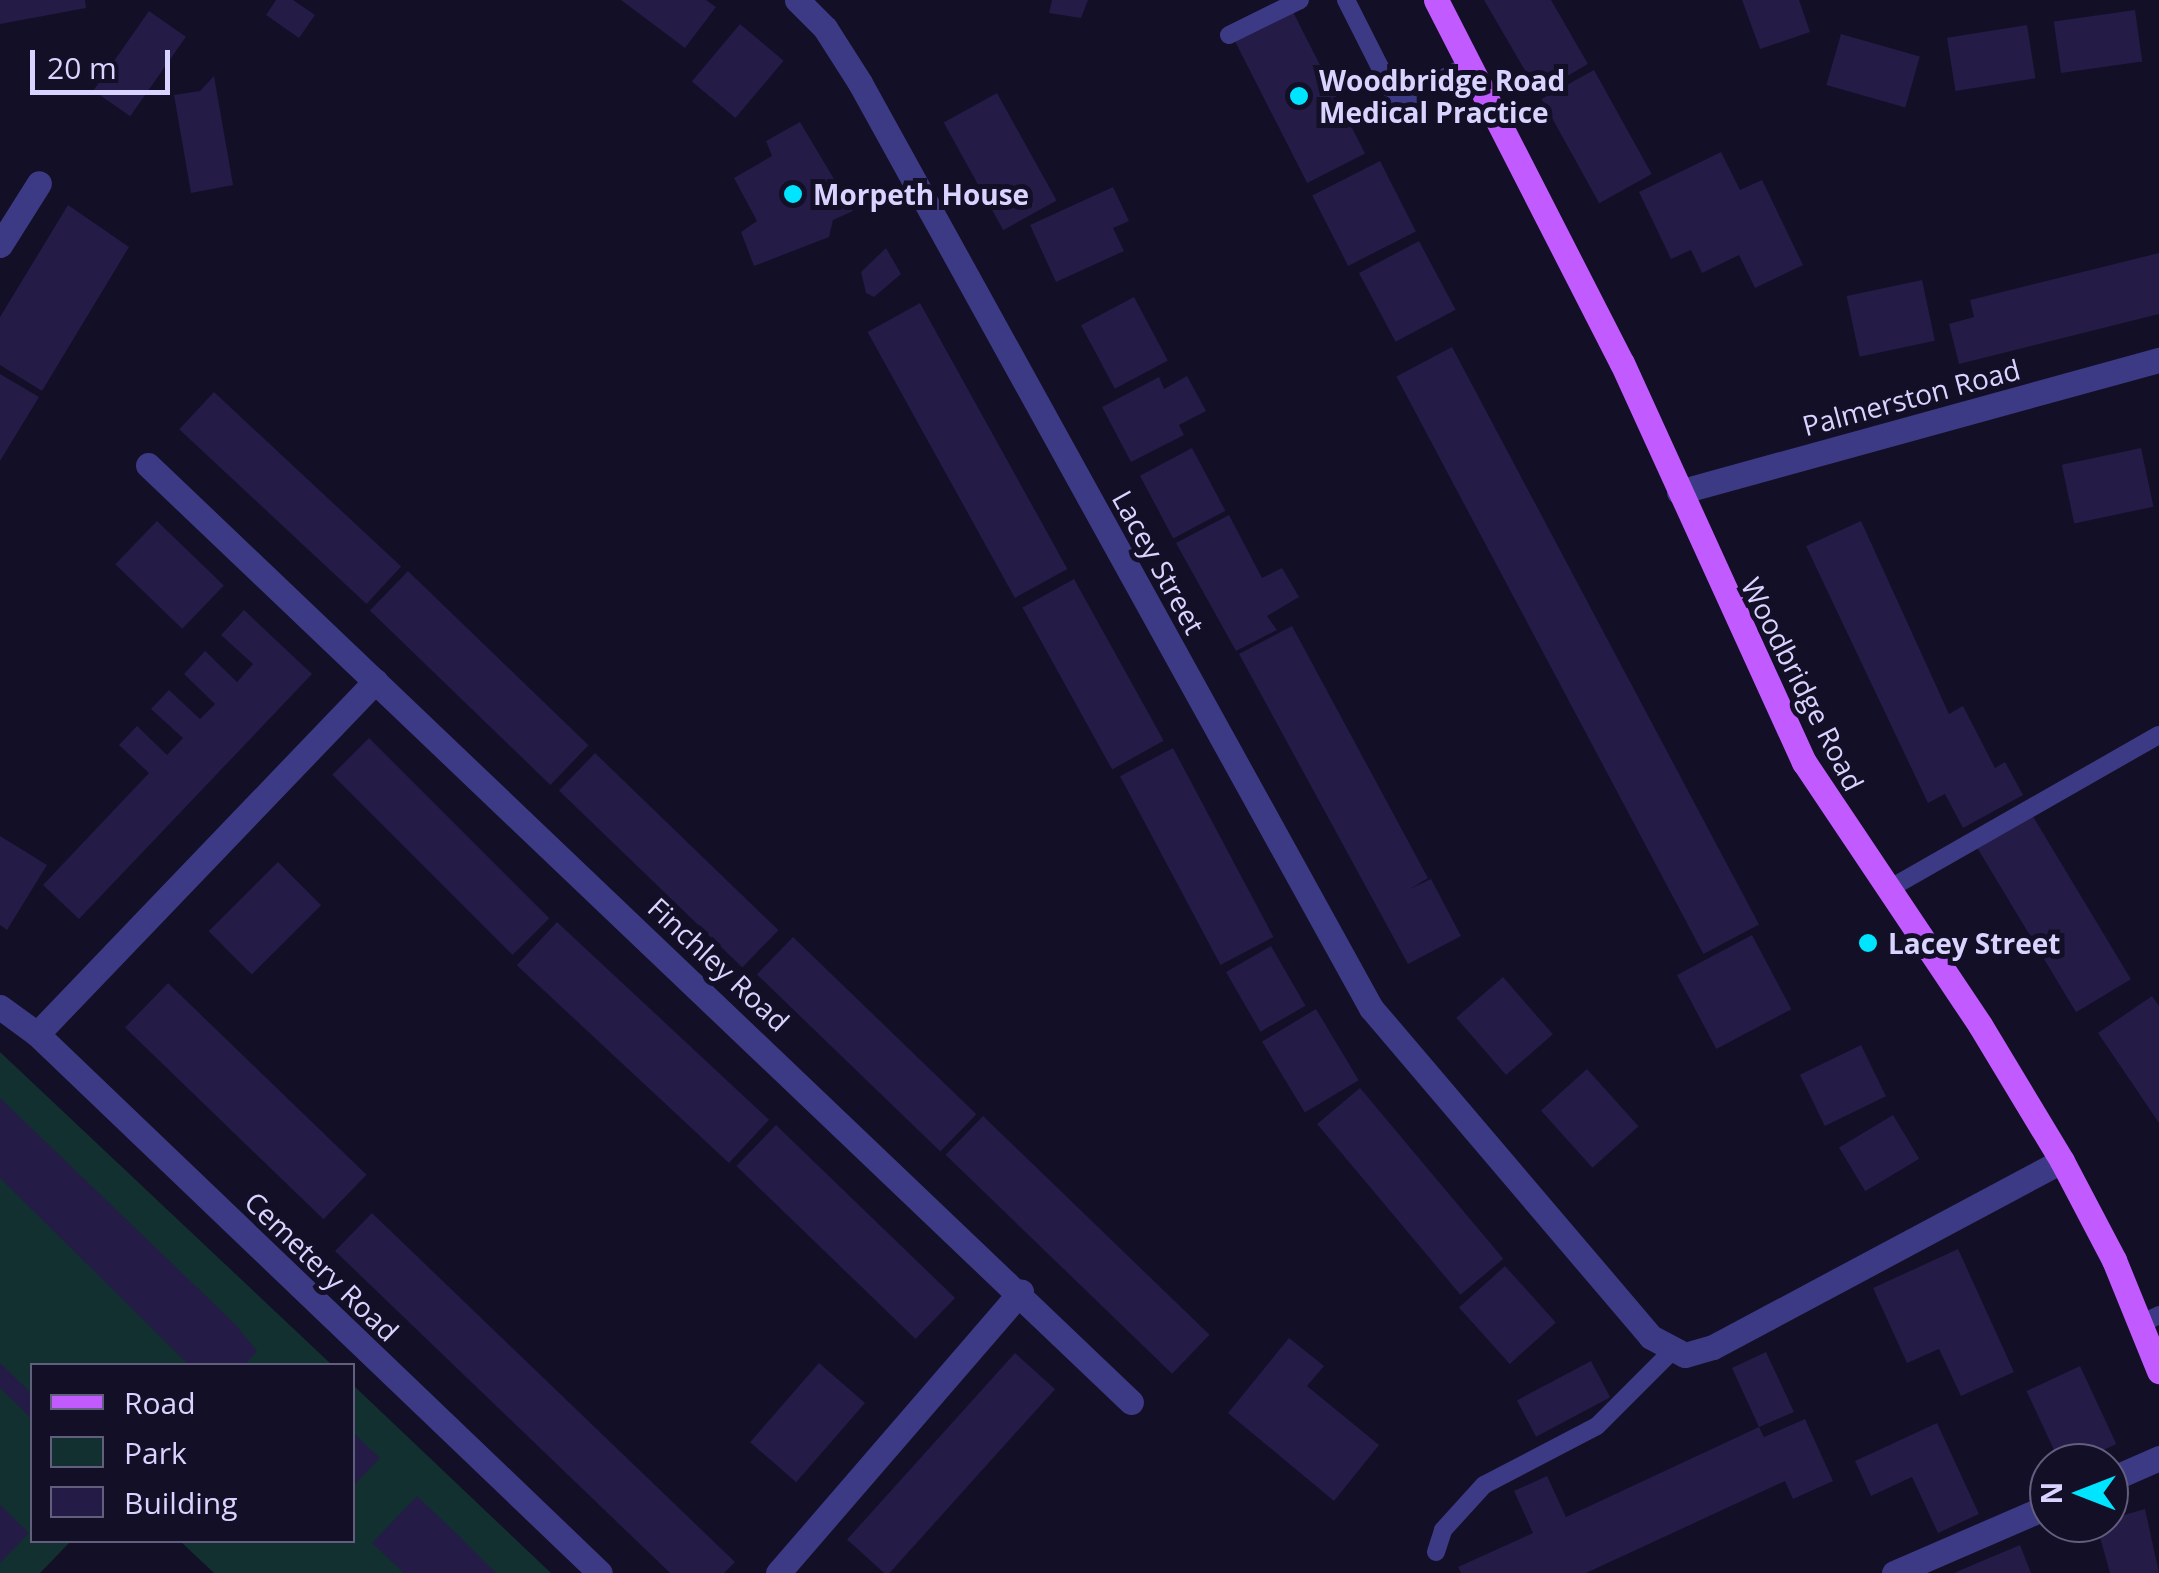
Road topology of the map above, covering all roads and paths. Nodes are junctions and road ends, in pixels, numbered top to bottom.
1 (797, 0) edge
2 (1300, 0) edge
3 (1346, 0) edge
4 (1436, 0) edge
5 (1229, 35) dead end
6 (1472, 63) junction
7 (38, 183) dead end
8 (0, 245) edge
9 (2159, 360) edge
10 (148, 465) dead end
11 (1679, 492) junction
12 (375, 681) junction
13 (2159, 735) edge
14 (1887, 890) junction
15 (0, 1006) edge
16 (37, 1034) junction
17 (2062, 1162) junction
18 (1021, 1291) junction
19 (2150, 1320) edge
20 (1672, 1352) junction
21 (2159, 1371) edge
22 (1130, 1402) dead end
23 (2159, 1458) edge
24 (2129, 1471) edge
25 (2029, 1515) edge
26 (1436, 1552) dead end
27 (600, 1573) edge
28 (778, 1573) edge
29 (1894, 1573) edge

1 - 20 street, Lacey Street
2 - 5 lane
3 - 6 lane
4 - 6 main road, Woodbridge Road
6 - 11 main road, Woodbridge Road
7 - 8 street
9 - 11 street, Palmerston Road
10 - 12 street, Finchley Road
11 - 14 main road, Woodbridge Road
12 - 16 street
12 - 18 street, Finchley Road
13 - 14 lane
14 - 17 main road, Woodbridge Road
15 - 16 street, Cemetery Road
16 - 27 street, Cemetery Road
17 - 19 main road, Woodbridge Road
17 - 20 street
18 - 22 street, Finchley Road
18 - 28 street
19 - 21 main road, Woodbridge Road
20 - 26 lane
23 - 24 street
25 - 29 street

